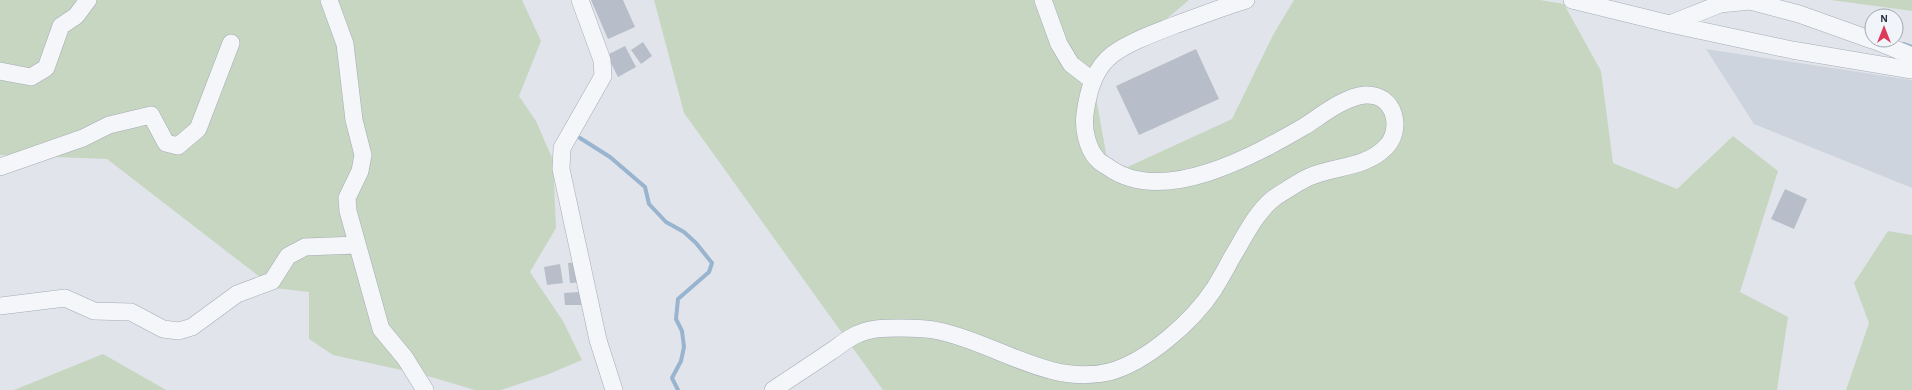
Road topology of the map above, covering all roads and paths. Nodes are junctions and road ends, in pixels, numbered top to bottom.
1 (88, 0) edge
2 (329, 0) edge
3 (580, 0) edge
4 (1043, 0) edge
5 (1246, 0) edge
6 (1572, 0) edge
7 (1750, 0) edge
8 (1670, 24) junction
9 (1864, 37) edge
10 (231, 43) dead end
11 (1892, 48) edge
12 (1912, 56) edge
13 (1912, 70) edge
14 (0, 71) edge
15 (1093, 81) junction
16 (0, 168) edge
17 (357, 245) junction
18 (0, 306) edge
19 (425, 390) edge
20 (614, 390) edge
21 (773, 390) edge

1 - 14 street
2 - 17 street
3 - 20 street
4 - 15 street
5 - 15 street
6 - 8 street
7 - 8 street
7 - 9 street
8 - 13 street
10 - 16 street
11 - 12 street
15 - 21 street
17 - 18 street
17 - 19 street

